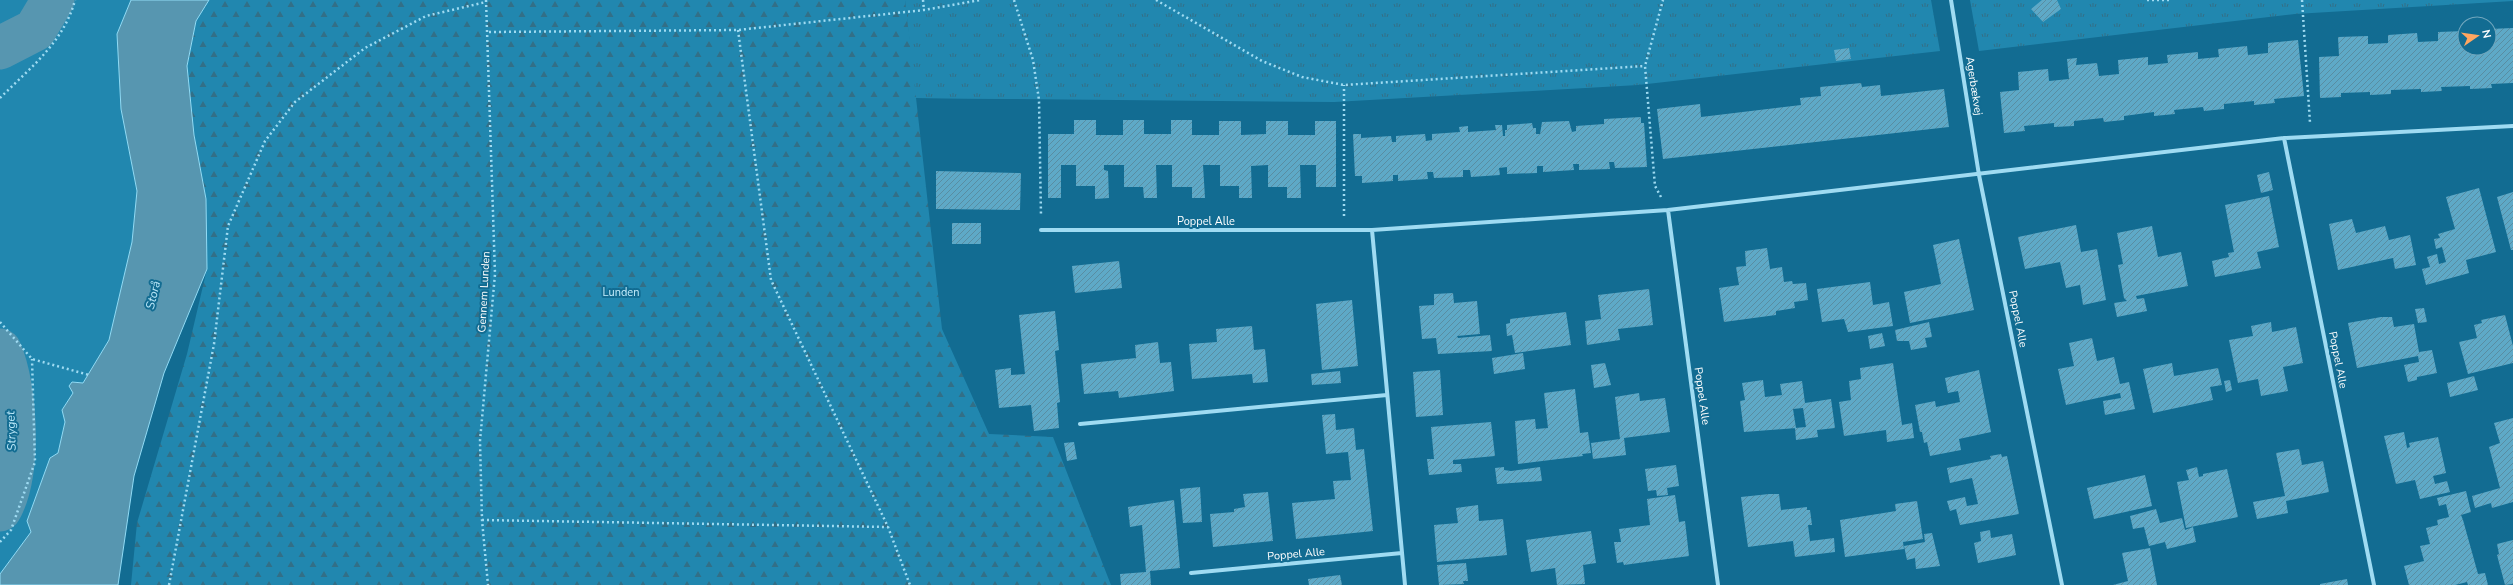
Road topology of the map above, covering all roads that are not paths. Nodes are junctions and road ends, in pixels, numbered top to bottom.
1 (1951, 0) edge
2 (2513, 126) edge
3 (2284, 138) junction
4 (1979, 175) junction
5 (1668, 210) junction
6 (1041, 230) road end
7 (1372, 230) junction
8 (1387, 395) junction
9 (1080, 424) dead end
10 (1402, 553) junction
11 (1191, 573) dead end
12 (1405, 585) edge
13 (1718, 585) edge
14 (2062, 585) edge
15 (2374, 585) edge

1 - 4 street, Agerbækvej
2 - 3 street, Poppel Alle
3 - 4 street, Poppel Alle
3 - 15 street, Poppel Alle
4 - 5 street, Poppel Alle
4 - 14 street, Poppel Alle
5 - 7 street, Poppel Alle
5 - 13 street, Poppel Alle
6 - 7 street, Poppel Alle
7 - 8 street
8 - 9 street
8 - 10 street
10 - 11 street, Poppel Alle
10 - 12 street

